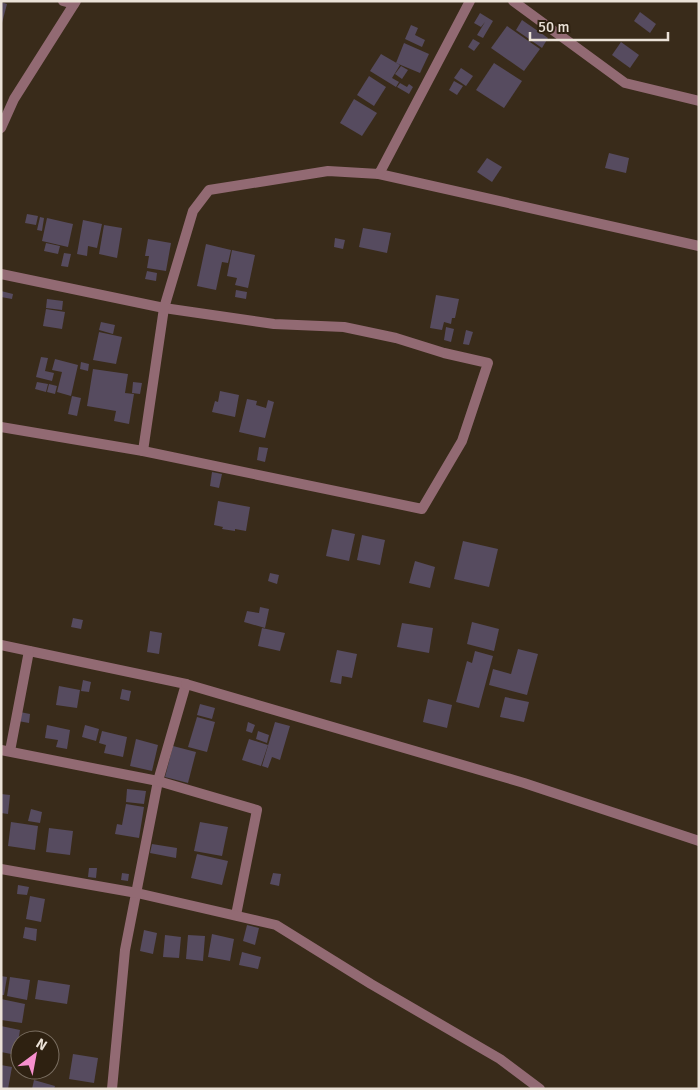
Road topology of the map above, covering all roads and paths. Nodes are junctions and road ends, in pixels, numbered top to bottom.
1 (63, 1) edge
2 (470, 1) edge
3 (513, 1) edge
4 (75, 3) edge
5 (699, 101) edge
6 (1, 128) edge
7 (380, 174) junction
8 (699, 246) edge
9 (1, 274) edge
10 (164, 308) junction
11 (1, 427) edge
12 (143, 451) junction
13 (1, 645) edge
14 (29, 651) junction
15 (186, 684) junction
16 (6, 751) edge
17 (158, 781) junction
18 (699, 841) edge
19 (1, 869) edge
20 (137, 893) junction
21 (236, 915) junction
22 (112, 1089) edge
23 (540, 1089) edge

1 - 4 street
2 - 7 street
3 - 5 street
4 - 6 street
7 - 8 street
7 - 10 street
9 - 10 street
10 - 12 street
10 - 12 street
11 - 12 street
13 - 14 street
14 - 15 street
14 - 16 street
15 - 17 street
15 - 18 street
16 - 17 street
17 - 20 street
17 - 21 street
19 - 20 street
20 - 21 street
20 - 22 street
21 - 23 street

